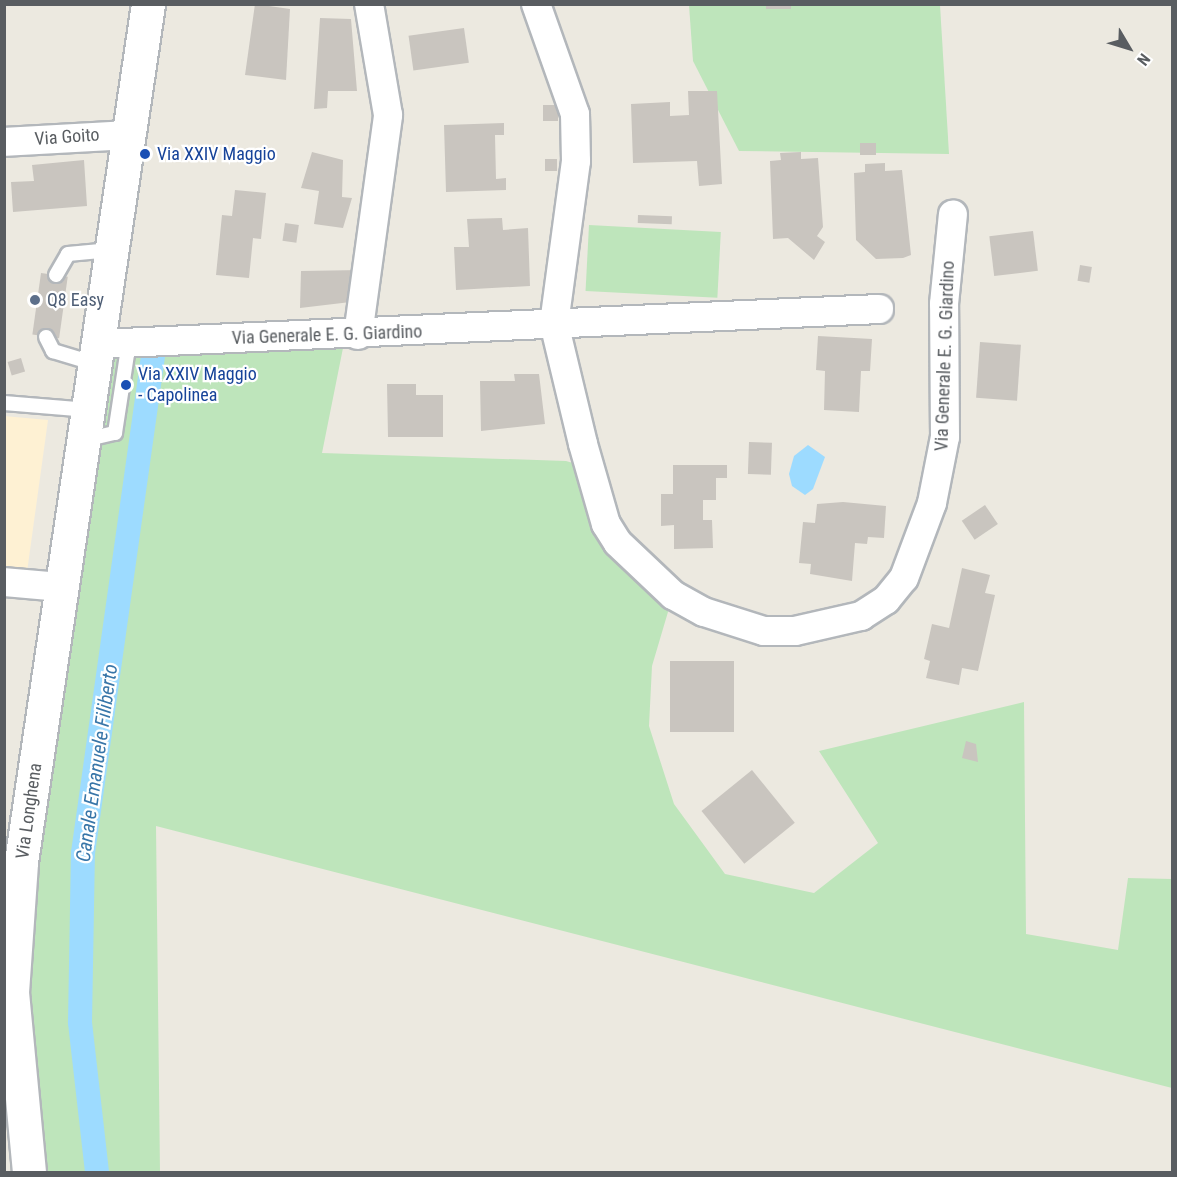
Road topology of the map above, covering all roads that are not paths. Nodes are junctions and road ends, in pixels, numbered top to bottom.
1 (148, 4) edge
2 (369, 4) edge
3 (536, 4) edge
4 (129, 135) junction
5 (4, 142) edge
6 (953, 214) dead end
7 (113, 249) junction
8 (56, 275) dead end
9 (879, 309) dead end
10 (554, 323) junction
11 (358, 335) junction
12 (46, 337) dead end
13 (108, 350) junction
14 (4, 403) edge
15 (87, 425) junction
16 (4, 582) edge
17 (61, 587) junction
18 (29, 1173) edge

1 - 4 street, Via Longhena
2 - 11 street
3 - 10 street, Via Generale E. G. Giardino
4 - 5 street, Via Goito
4 - 7 street, Via Longhena
6 - 10 street, Via Generale E. G. Giardino
7 - 8 lane
7 - 13 street, Via Longhena
9 - 10 street, Via Generale E. G. Giardino
10 - 11 street, Via Generale E. G. Giardino
11 - 13 street, Via Generale E. G. Giardino
12 - 13 lane
13 - 15 street, Via Longhena
14 - 15 lane
15 - 17 street, Via Longhena
16 - 17 street
17 - 18 street, Via Longhena

